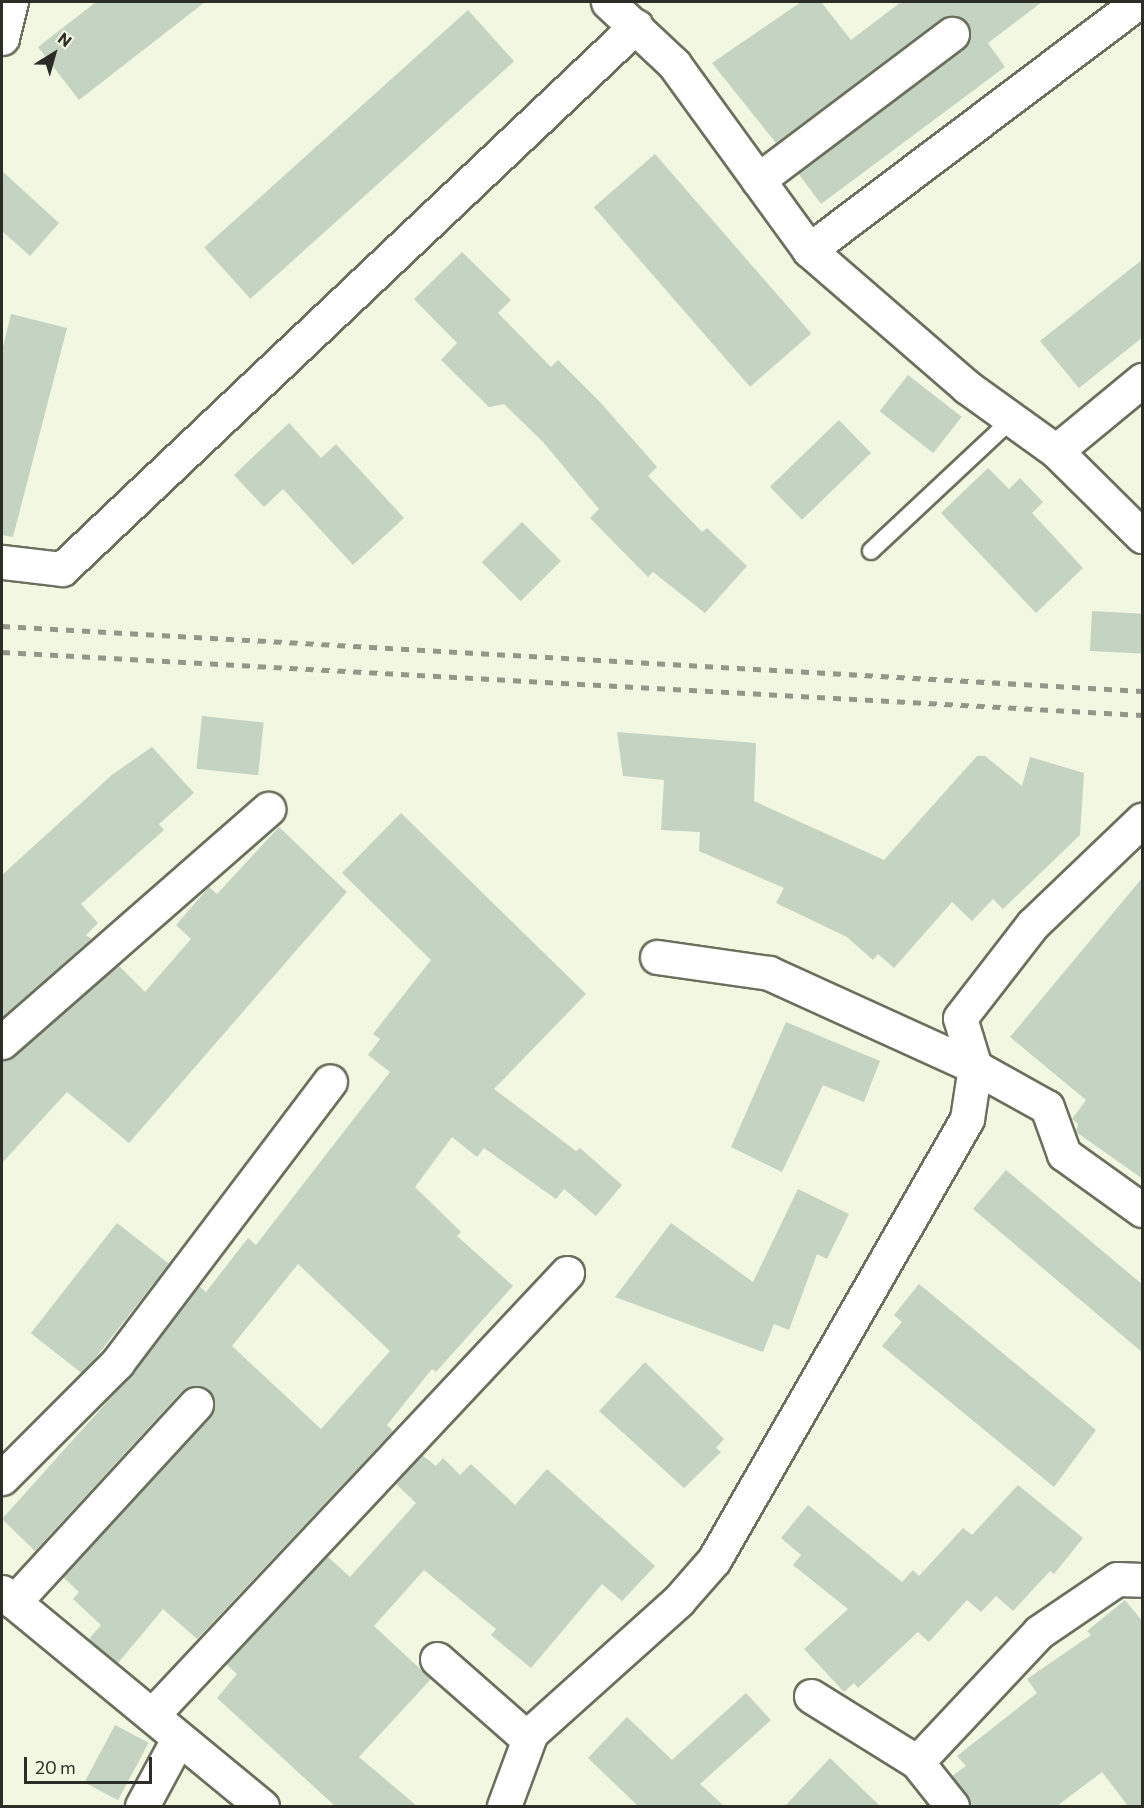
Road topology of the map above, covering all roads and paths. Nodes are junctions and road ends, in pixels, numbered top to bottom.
1 (11, 2) edge
2 (608, 2) edge
3 (1138, 2) edge
4 (636, 26) junction
5 (952, 34) dead end
6 (2, 38) edge
7 (758, 180) junction
8 (808, 250) junction
9 (1143, 380) edge
10 (1012, 420) junction
11 (1056, 452) junction
12 (1143, 536) edge
13 (871, 551) dead end
14 (2, 562) edge
15 (268, 809) dead end
16 (1143, 820) edge
17 (657, 957) dead end
18 (2, 1042) edge
19 (975, 1067) junction
20 (330, 1081) dead end
21 (1143, 1210) edge
22 (567, 1274) dead end
23 (196, 1404) dead end
24 (2, 1478) edge
25 (1143, 1580) edge
26 (8, 1597) edge
27 (437, 1659) dead end
28 (812, 1696) dead end
29 (153, 1714) junction
30 (528, 1739) junction
31 (177, 1741) junction
32 (917, 1762) junction
33 (142, 1806) edge
34 (262, 1806) edge
35 (504, 1806) edge
36 (952, 1806) edge

1 - 6 street
2 - 4 street
3 - 8 street
4 - 7 street
4 - 14 street
5 - 7 street
7 - 8 street
8 - 10 street
9 - 11 street
10 - 11 street
10 - 13 lane
11 - 12 street
15 - 18 street
16 - 19 street
17 - 19 street
19 - 21 street
19 - 30 street
20 - 24 street
22 - 29 street
23 - 26 street
25 - 32 street
26 - 29 street
27 - 30 street
28 - 32 street
29 - 31 street
30 - 35 street
31 - 33 street
31 - 34 street
32 - 36 street

